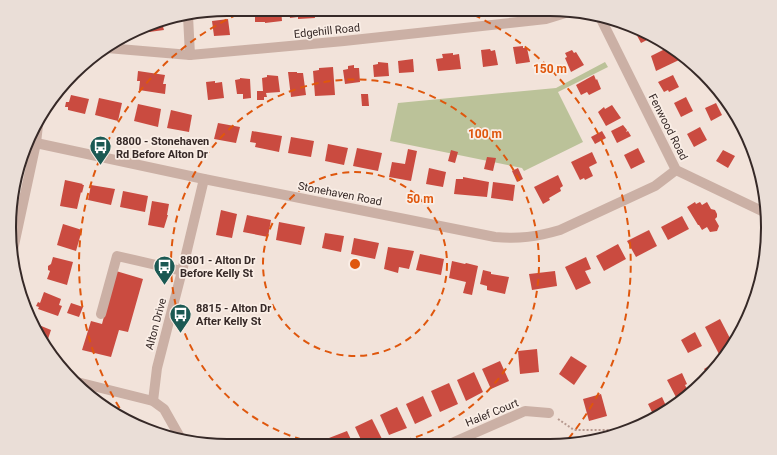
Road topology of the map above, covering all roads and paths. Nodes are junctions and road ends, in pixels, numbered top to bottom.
1 (553, 16) edge
2 (188, 20) edge
3 (603, 23) edge
4 (115, 49) edge
5 (190, 55) junction
6 (37, 137) edge
7 (36, 143) junction
8 (676, 170) junction
9 (204, 179) junction
10 (759, 210) edge
11 (16, 236) edge
12 (182, 271) junction
13 (101, 314) dead end
14 (85, 384) edge
15 (153, 401) junction
16 (550, 413) joint
17 (610, 430) edge
18 (178, 433) edge
19 (460, 439) edge

1 - 5 street, Edgehill Road
2 - 5 street
3 - 8 street, Fenwood Road
4 - 5 street, Edgehill Road
6 - 7 street
7 - 9 street, Stonehaven Road
7 - 11 street
8 - 9 street, Stonehaven Road
8 - 10 street, Fenwood Road
9 - 12 street, Alton Drive
12 - 13 street
12 - 15 street, Alton Drive
14 - 15 street
15 - 18 street
16 - 17 path
16 - 19 street, Halef Court

